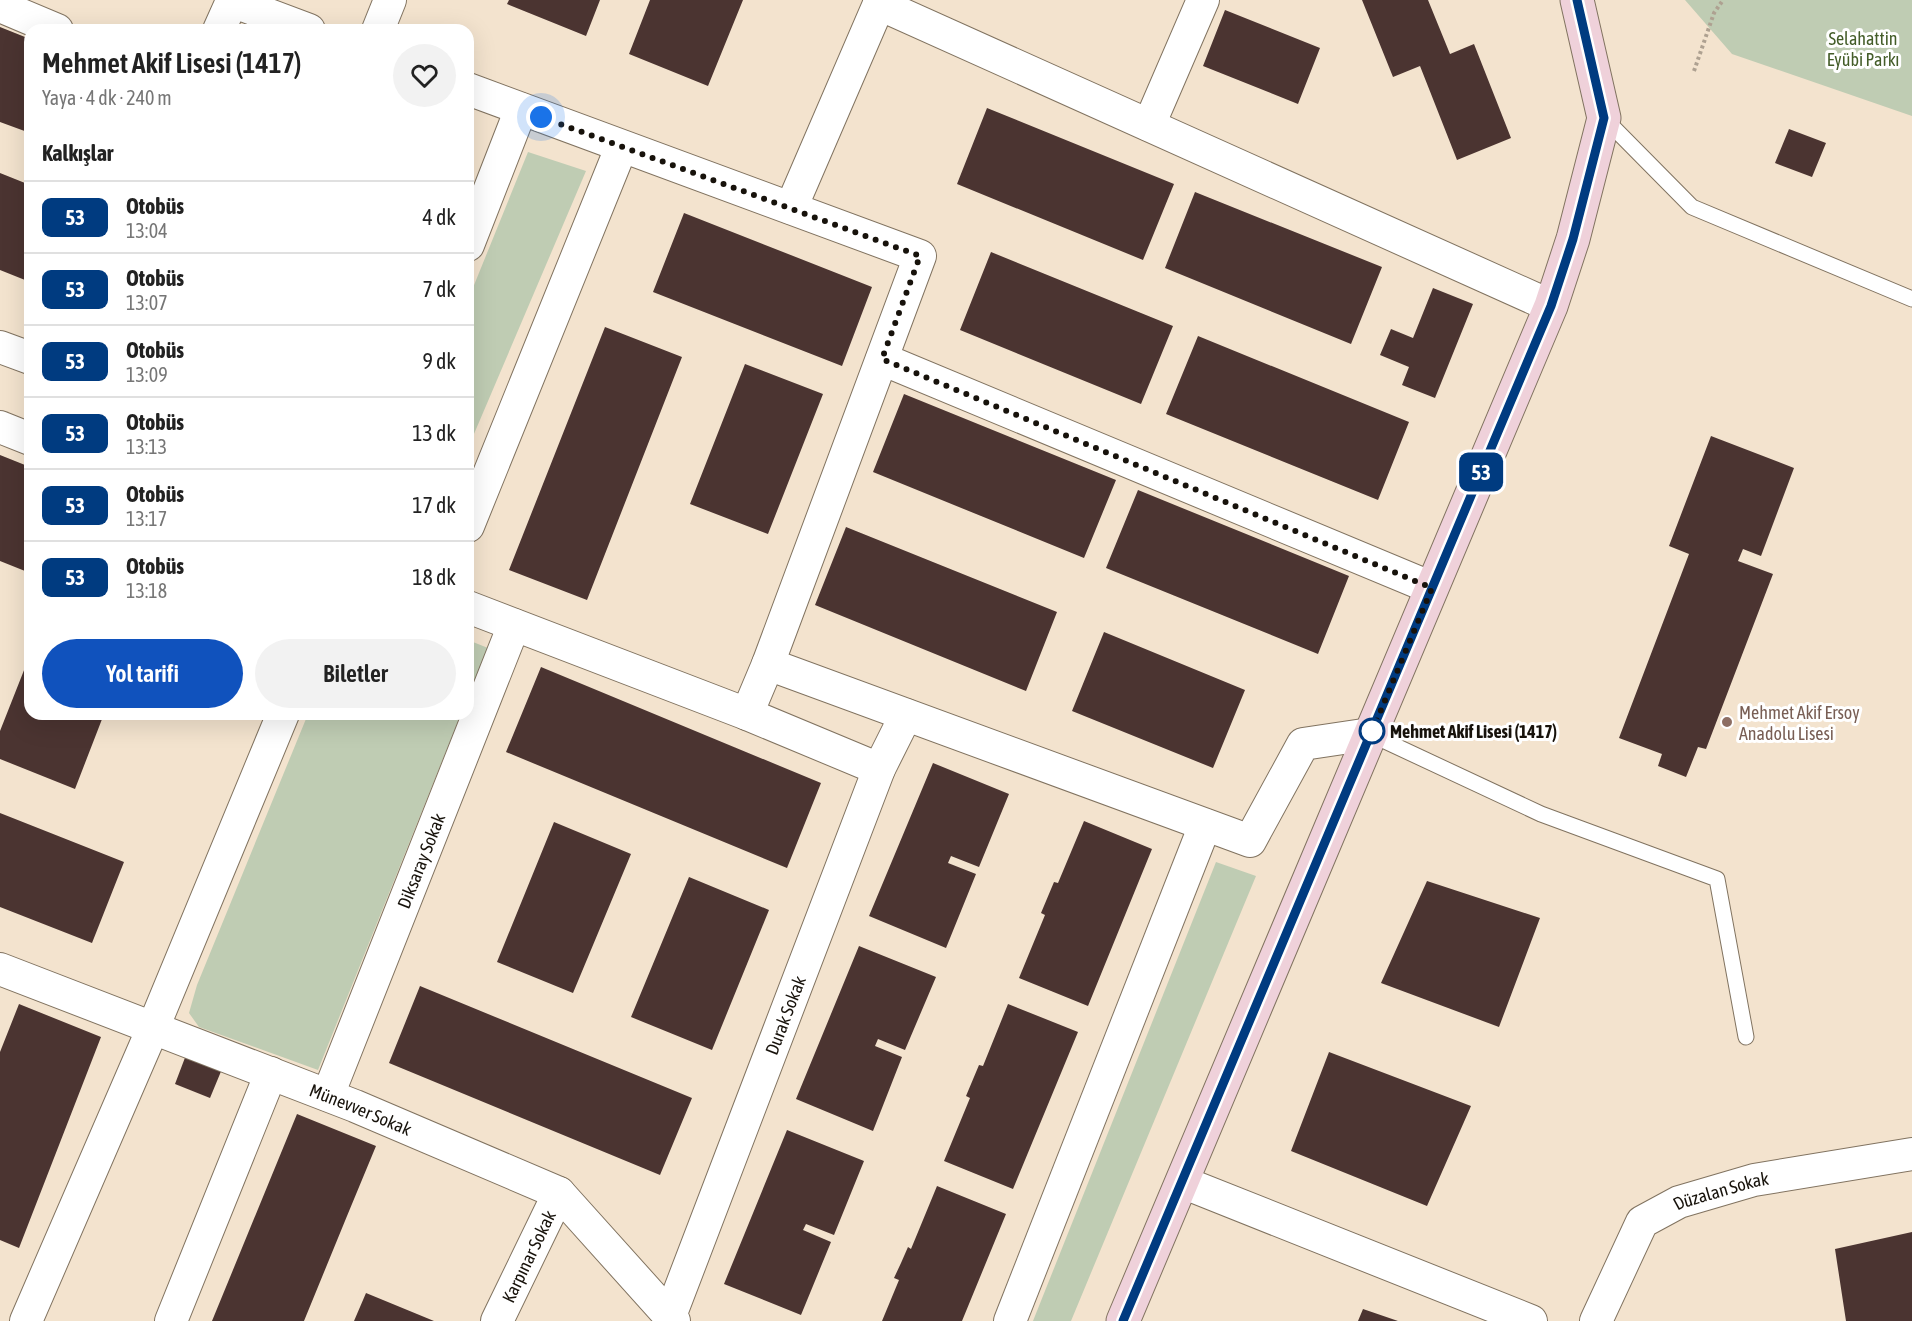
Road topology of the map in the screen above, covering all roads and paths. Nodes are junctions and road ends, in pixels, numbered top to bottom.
1 (390, 0) edge
2 (1203, 0) edge
3 (1576, 0) edge
4 (1723, 0) edge
5 (232, 1) edge
6 (880, 2) edge
7 (0, 6) edge
8 (43, 24) edge
9 (222, 24) edge
10 (293, 24) edge
11 (380, 24) edge
12 (1694, 71) dead end
13 (474, 91) edge
14 (521, 109) junction
15 (1604, 118) junction
16 (1149, 125) junction
17 (621, 148) junction
18 (791, 208) junction
19 (474, 230) edge
20 (1912, 299) edge
21 (1551, 306) junction
22 (0, 347) edge
23 (24, 356) edge
24 (882, 359) junction
25 (0, 427) edge
26 (24, 437) edge
27 (474, 511) edge
28 (1432, 588) junction
29 (474, 609) edge
30 (514, 625) junction
31 (768, 664) junction
32 (747, 714) junction
33 (906, 715) junction
34 (281, 720) edge
35 (1371, 734) junction
36 (879, 769) junction
37 (1205, 825) junction
38 (0, 969) edge
39 (153, 1028) junction
40 (1746, 1037) dead end
41 (271, 1073) junction
42 (328, 1095) junction
43 (1912, 1154) edge
44 (1182, 1182) junction
45 (559, 1193) junction
46 (672, 1319) edge
47 (26, 1321) edge
48 (171, 1321) edge
49 (497, 1321) edge
50 (1010, 1321) edge
51 (1123, 1321) edge
52 (1531, 1321) edge
53 (1596, 1321) edge

1 - 11 street
2 - 16 street
3 - 15 street
4 - 12 path
5 - 9 street
5 - 10 street
6 - 16 street
6 - 18 street
7 - 8 street
13 - 14 street
14 - 17 street
14 - 19 street
15 - 20 lane
15 - 21 street
16 - 21 street
17 - 18 street
17 - 27 street
18 - 24 street
21 - 28 street
22 - 23 street
24 - 28 street
24 - 31 street
25 - 26 street
28 - 35 street
29 - 30 street
30 - 32 street
30 - 42 street, Diksaray Sokak
31 - 32 street
31 - 33 street
32 - 36 street
33 - 36 street, Durak Sokak
33 - 37 street
34 - 39 street
35 - 37 street
35 - 40 lane
35 - 44 street
36 - 46 street, Durak Sokak
37 - 50 street
38 - 39 street, Münevver Sokak
39 - 41 street, Münevver Sokak
39 - 47 street
41 - 42 street, Münevver Sokak
41 - 48 street
42 - 45 street, Münevver Sokak
43 - 53 street, Düzalan Sokak
44 - 51 street
44 - 52 street
45 - 46 street, Münevver Sokak
45 - 49 street, Karpınar Sokak

